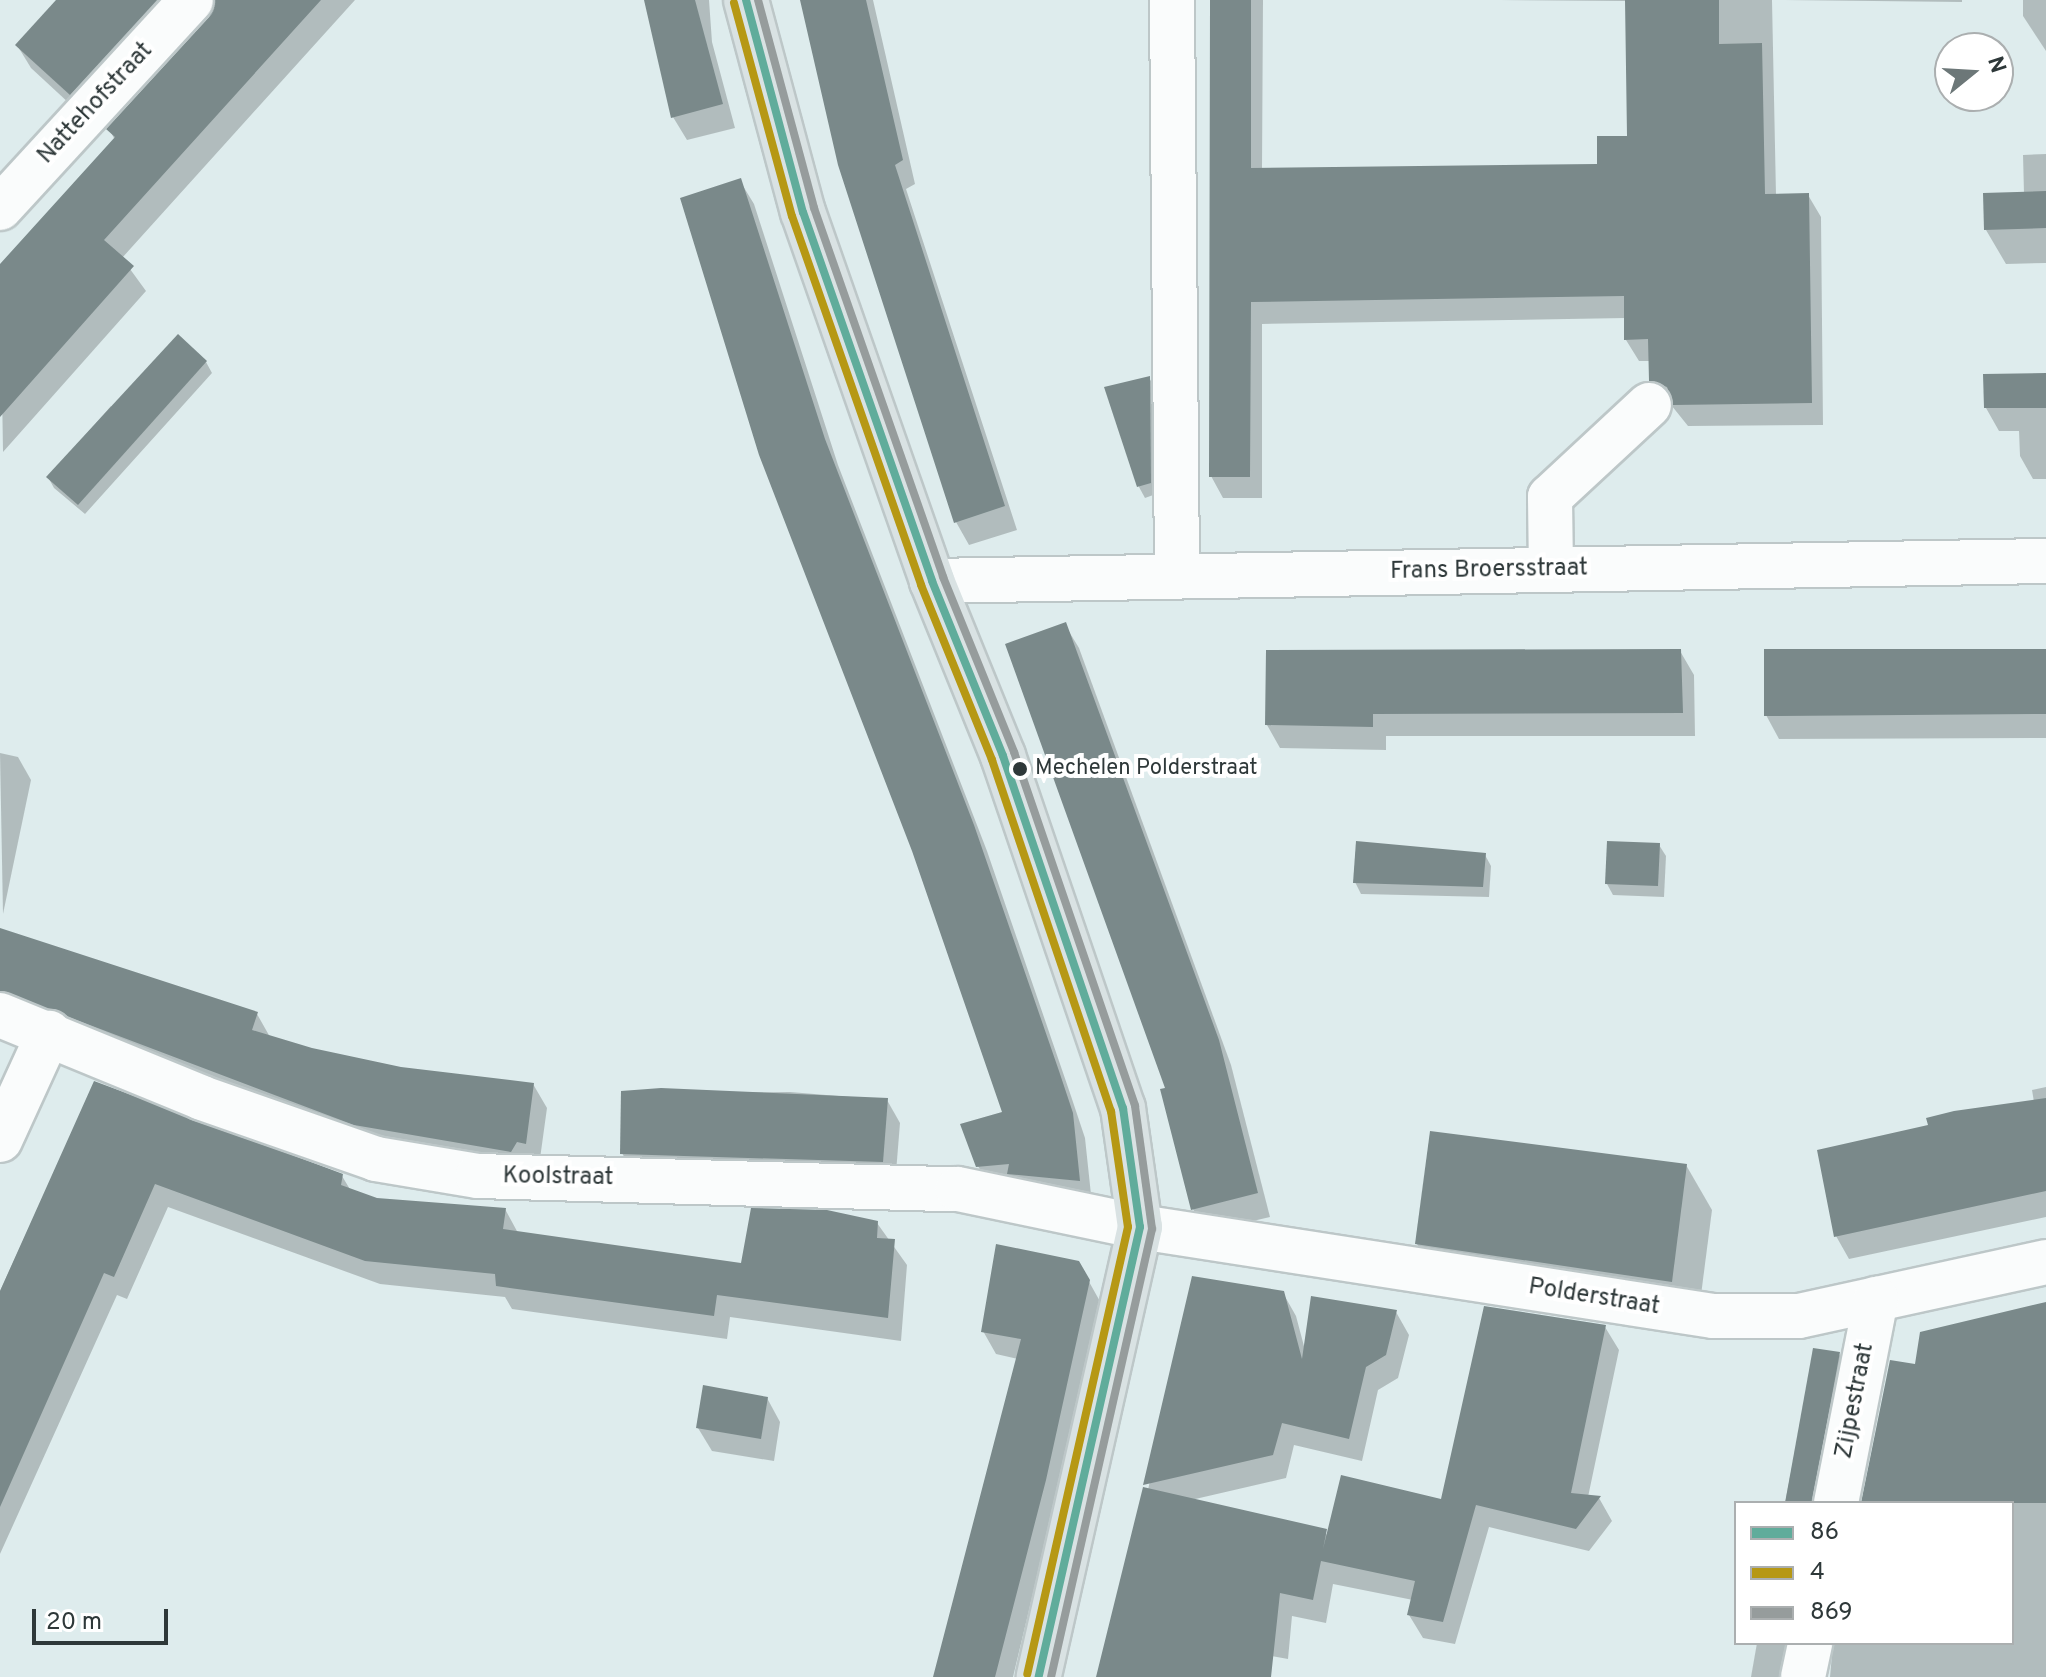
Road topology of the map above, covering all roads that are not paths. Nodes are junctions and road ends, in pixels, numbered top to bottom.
1 (191, 0) edge
2 (746, 0) edge
3 (1172, 0) edge
4 (0, 208) edge
5 (1649, 405) dead end
6 (2046, 561) edge
7 (1551, 570) junction
8 (1177, 576) junction
9 (932, 581) junction
10 (0, 1015) edge
11 (49, 1033) junction
12 (0, 1140) edge
13 (1140, 1227) junction
14 (2046, 1262) edge
15 (1876, 1299) junction
16 (1836, 1501) edge
17 (1810, 1645) edge
18 (1039, 1677) edge
19 (1803, 1677) edge

1 - 4 street, Nattehofstraat
2 - 9 main road
3 - 8 street
5 - 7 street
6 - 7 street, Frans Broersstraat
7 - 8 street, Frans Broersstraat
8 - 9 street, Frans Broersstraat
9 - 13 main road
10 - 11 street, Koolstraat
11 - 12 street
11 - 13 street, Koolstraat
13 - 15 street, Polderstraat
13 - 18 main road
14 - 15 street, Polderstraat
15 - 16 street, Zijpestraat
17 - 19 street

